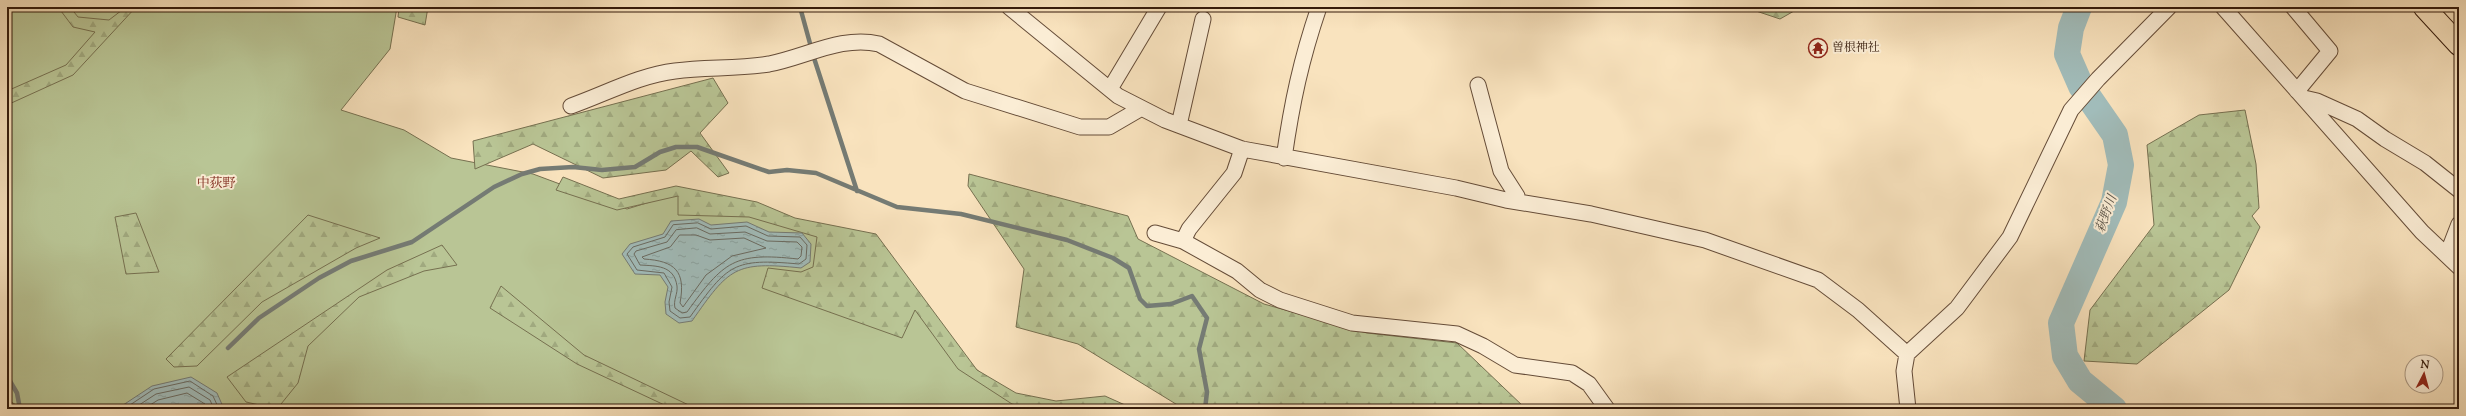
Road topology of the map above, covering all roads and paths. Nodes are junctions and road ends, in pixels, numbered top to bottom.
1 (1009, 7) edge
2 (1159, 7) edge
3 (1319, 7) edge
4 (2169, 7) edge
5 (2222, 7) edge
6 (2293, 7) edge
7 (2424, 7) edge
8 (1203, 19) dead end
9 (2459, 45) edge
10 (1478, 85) dead end
11 (1110, 89) junction
12 (2301, 94) junction
13 (571, 106) dead end
14 (1140, 109) junction
15 (1179, 125) junction
16 (1242, 149) junction
17 (1284, 158) junction
18 (2459, 190) edge
19 (1518, 202) junction
20 (2459, 224) edge
21 (1155, 233) dead end
22 (1183, 241) junction
23 (2447, 255) junction
24 (2459, 267) edge
25 (1907, 354) junction
26 (1607, 409) edge
27 (1908, 409) edge

1 - 11 street
2 - 11 street
3 - 17 street
4 - 25 street
5 - 12 street
6 - 12 street
7 - 9 highway
8 - 15 street
10 - 19 street
11 - 14 street
12 - 18 street
12 - 23 street
13 - 14 street
14 - 15 street
15 - 16 street
16 - 17 street
16 - 22 street
17 - 19 street
19 - 25 street
20 - 23 street
21 - 22 street
22 - 26 street
23 - 24 street
25 - 27 street

